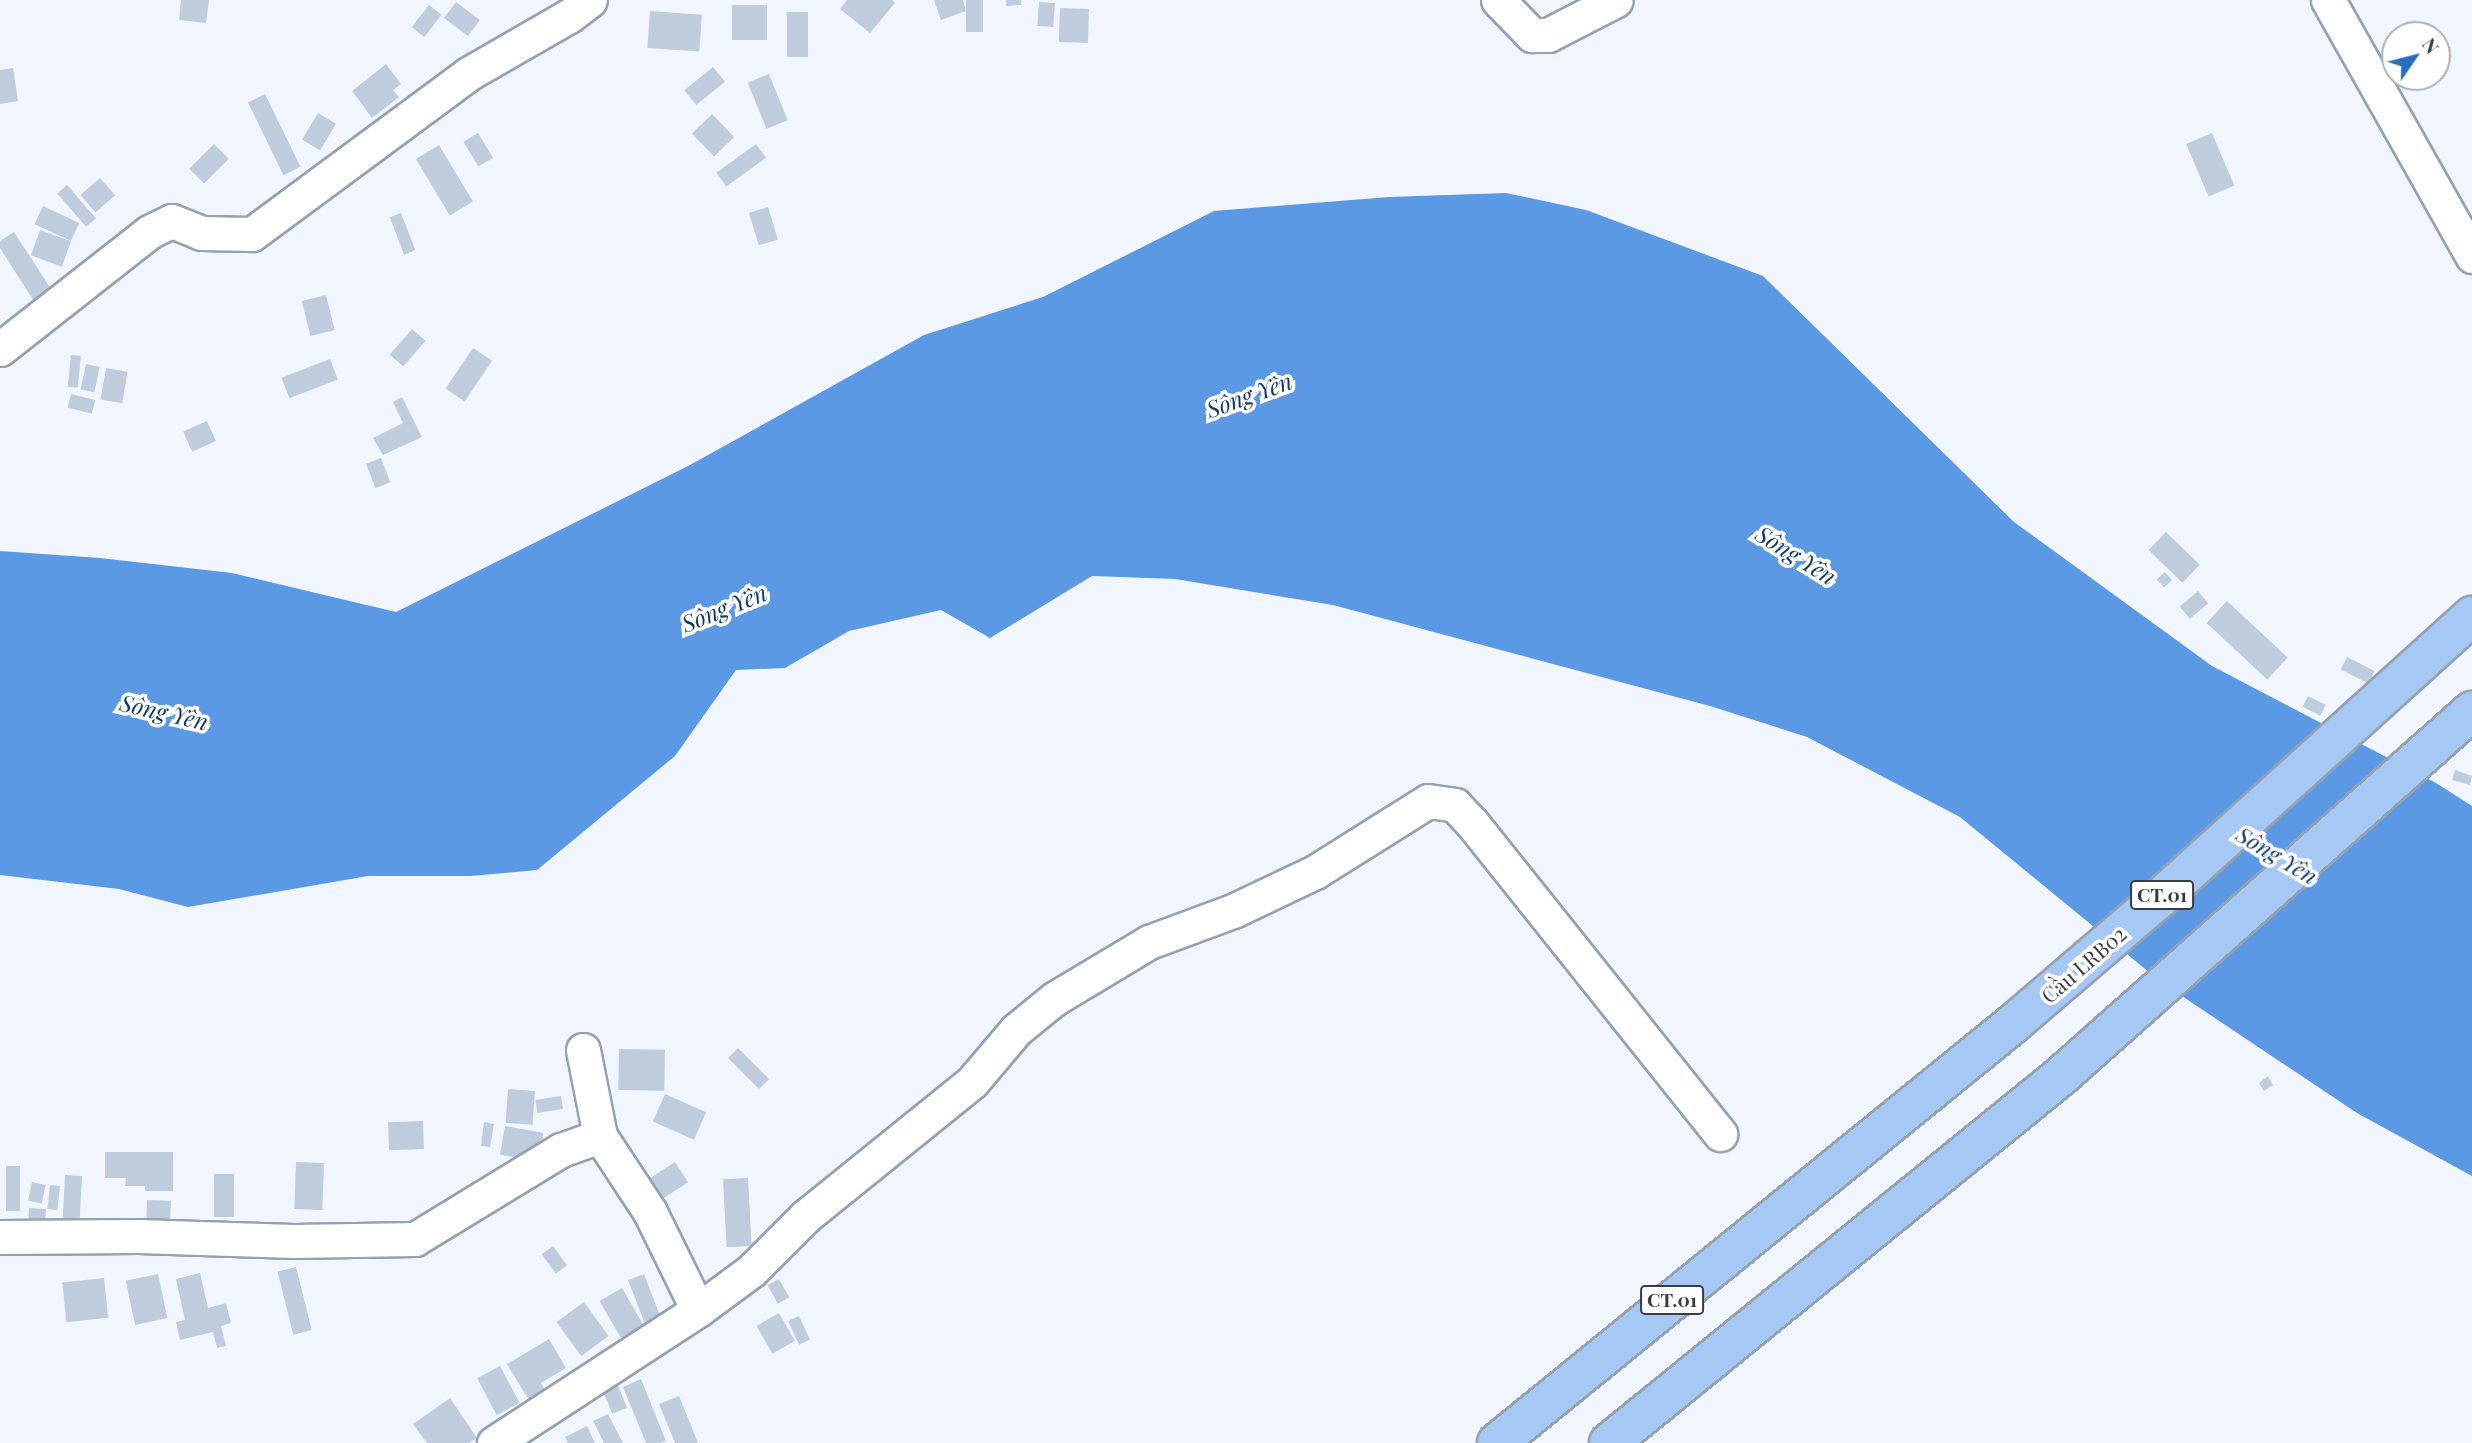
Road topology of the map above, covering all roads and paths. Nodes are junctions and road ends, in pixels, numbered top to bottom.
1 (590, 0) edge
2 (1498, 0) edge
3 (1616, 0) edge
4 (2328, 0) edge
5 (2472, 256) edge
6 (0, 349) edge
7 (2469, 618) edge
8 (2472, 711) edge
9 (583, 1050) dead end
10 (1720, 1134) dead end
11 (600, 1136) junction
12 (0, 1237) edge
13 (698, 1310) junction
14 (494, 1443) edge
15 (1497, 1443) edge
16 (1609, 1443) edge

1 - 6 street
2 - 3 street
4 - 5 street
7 - 15 highway, Cầu LRB02 / CT.01
8 - 16 highway
9 - 11 street
10 - 13 street
11 - 12 street
11 - 13 street
13 - 14 street

